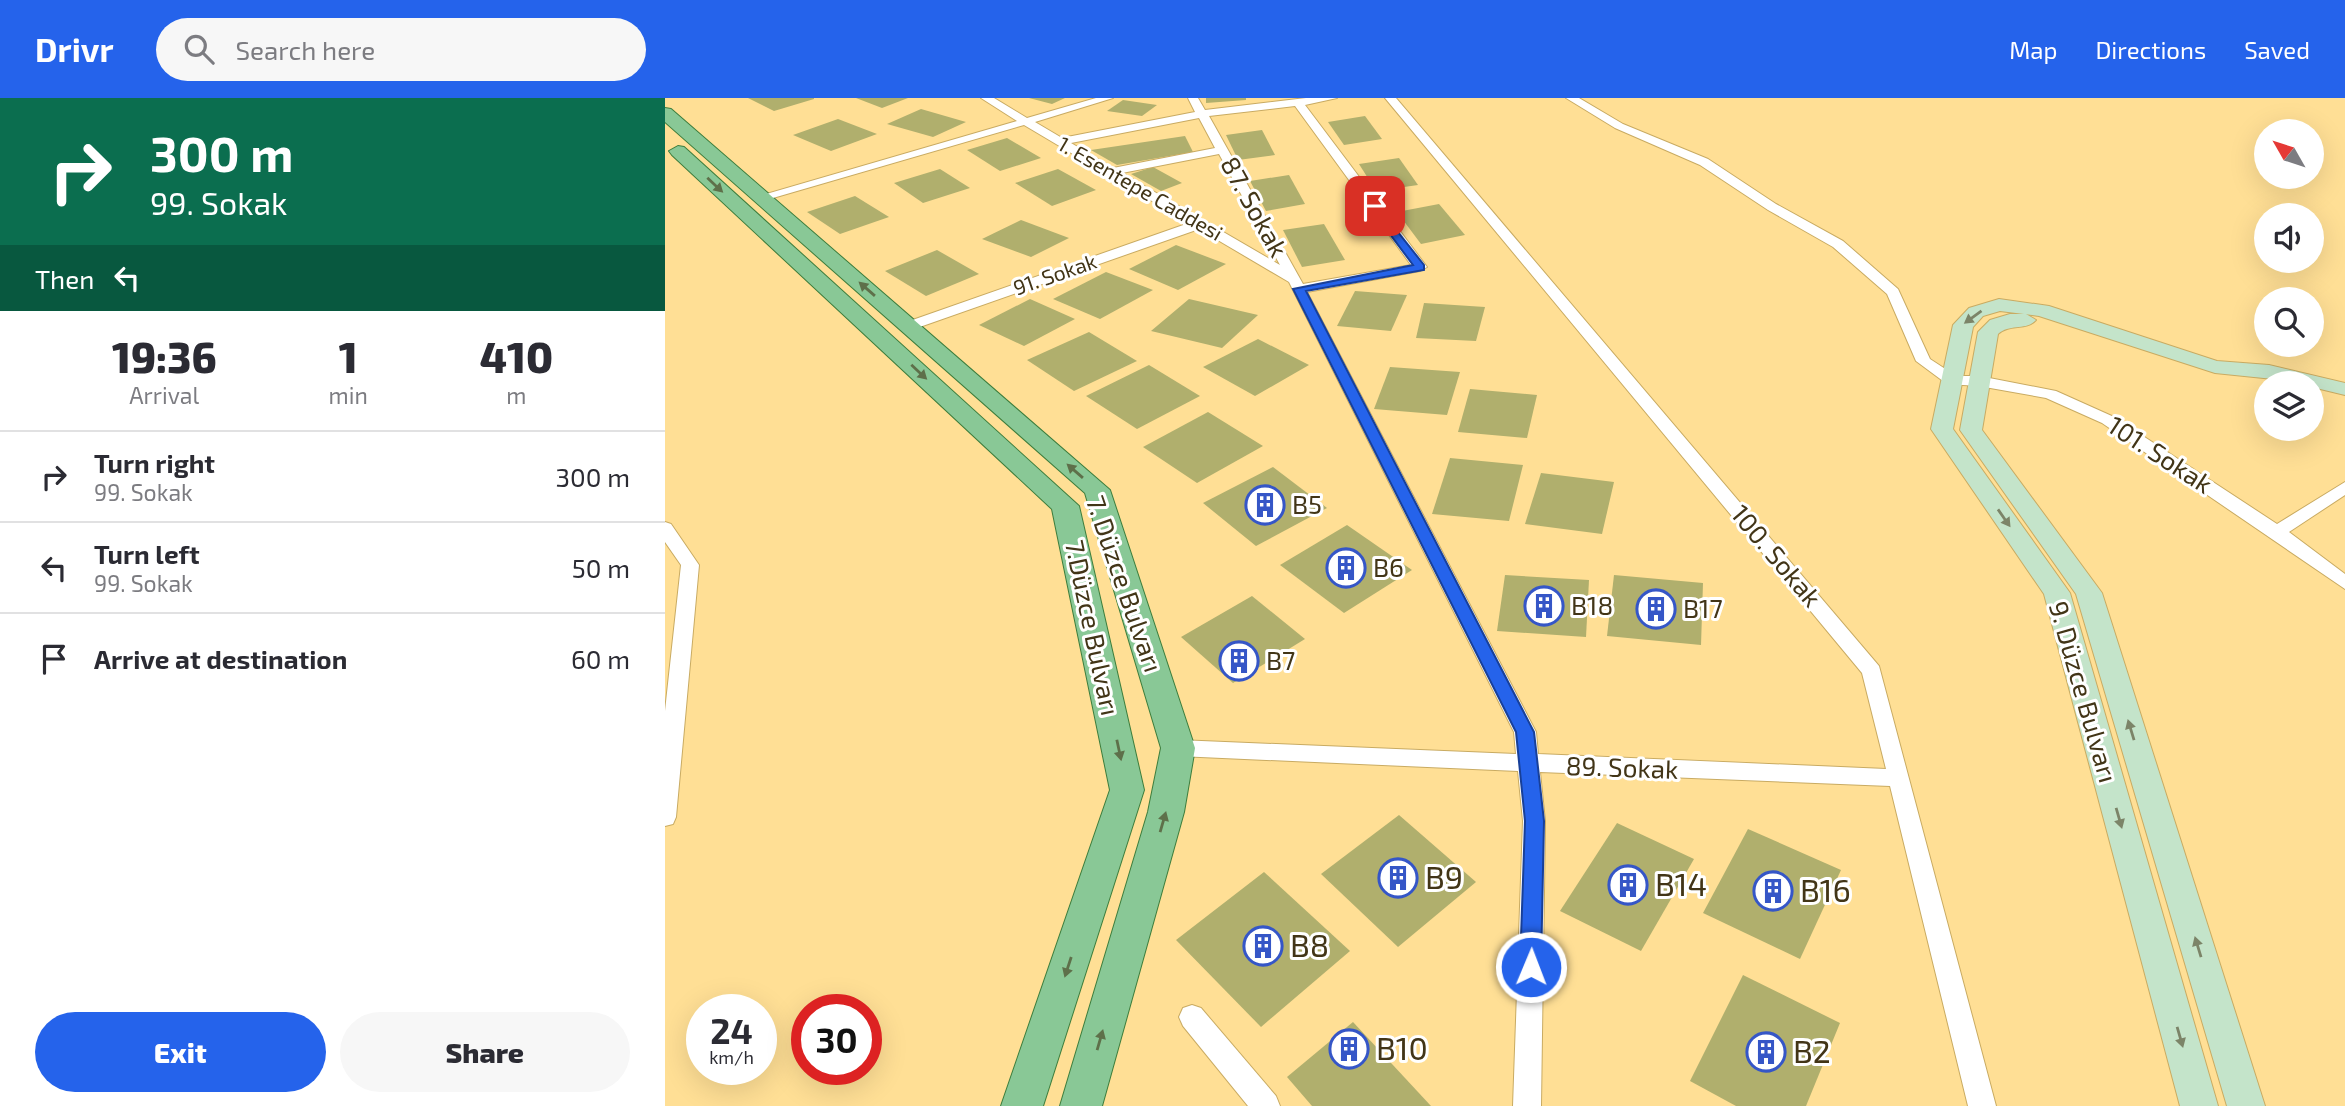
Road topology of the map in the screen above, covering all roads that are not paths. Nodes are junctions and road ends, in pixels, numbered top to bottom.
1 (986, 98) edge
2 (1108, 98) edge
3 (1332, 98) edge
4 (1390, 98) edge
5 (1571, 98) edge
6 (1299, 104) junction
7 (1197, 106) edge
8 (665, 113) edge
9 (1027, 122) junction
10 (665, 139) edge
11 (1061, 142) junction
12 (1222, 150) junction
13 (1111, 172) junction
14 (762, 197) junction
15 (1200, 224) junction
16 (1296, 284) junction
17 (909, 326) junction
18 (1952, 381) junction
19 (1979, 381) junction
20 (2254, 383) edge
21 (2345, 389) edge
22 (2324, 397) edge
23 (2345, 403) edge
24 (2345, 488) edge
25 (665, 528) edge
26 (2277, 532) junction
27 (2345, 583) edge
28 (1178, 748) junction
29 (1528, 765) junction
30 (1898, 778) junction
31 (665, 817) edge
32 (1192, 1017) dead end
33 (1022, 1106) edge
34 (1081, 1106) edge
35 (1266, 1106) edge
36 (1527, 1106) edge
37 (1982, 1106) edge
38 (2199, 1106) edge
39 (2246, 1106) edge

1 - 9 street, 1. Esentepe Caddesi
2 - 9 street
3 - 6 street
4 - 30 street, 100. Sokak
5 - 18 street
6 - 7 street
6 - 16 street
7 - 11 street
7 - 12 street, 87. Sokak
8 - 14 main road, 7. Düzce Bulvarı
9 - 11 street, 1. Esentepe Caddesi
9 - 14 street
10 -> 33 main road, 7.Düzce Bulvarı
11 - 13 street, 1. Esentepe Caddesi
12 - 13 street
12 - 16 street, 87. Sokak
13 - 15 street, 1. Esentepe Caddesi
17 -> 14 main road, 7. Düzce Bulvarı
15 - 16 street, 1. Esentepe Caddesi
15 - 17 street, 91. Sokak
16 - 29 street, 87. Sokak
28 -> 17 main road, 7. Düzce Bulvarı
18 - 19 street, 101. Sokak
21 -> 18 main road, 9. Düzce Bulvarı
18 -> 38 main road, 9. Düzce Bulvarı
19 - 20 main road, 9. Düzce Bulvarı
19 - 26 street, 101. Sokak
39 -> 19 main road, 9. Düzce Bulvarı
22 - 23 main road
24 - 26 street
25 - 31 street
26 - 27 street, 101. Sokak
28 - 29 street, 89. Sokak
34 -> 28 main road, 7. Düzce Bulvarı
29 - 30 street, 89. Sokak
29 - 36 street, 87. Sokak
30 - 37 street, 100. Sokak
32 - 35 street

